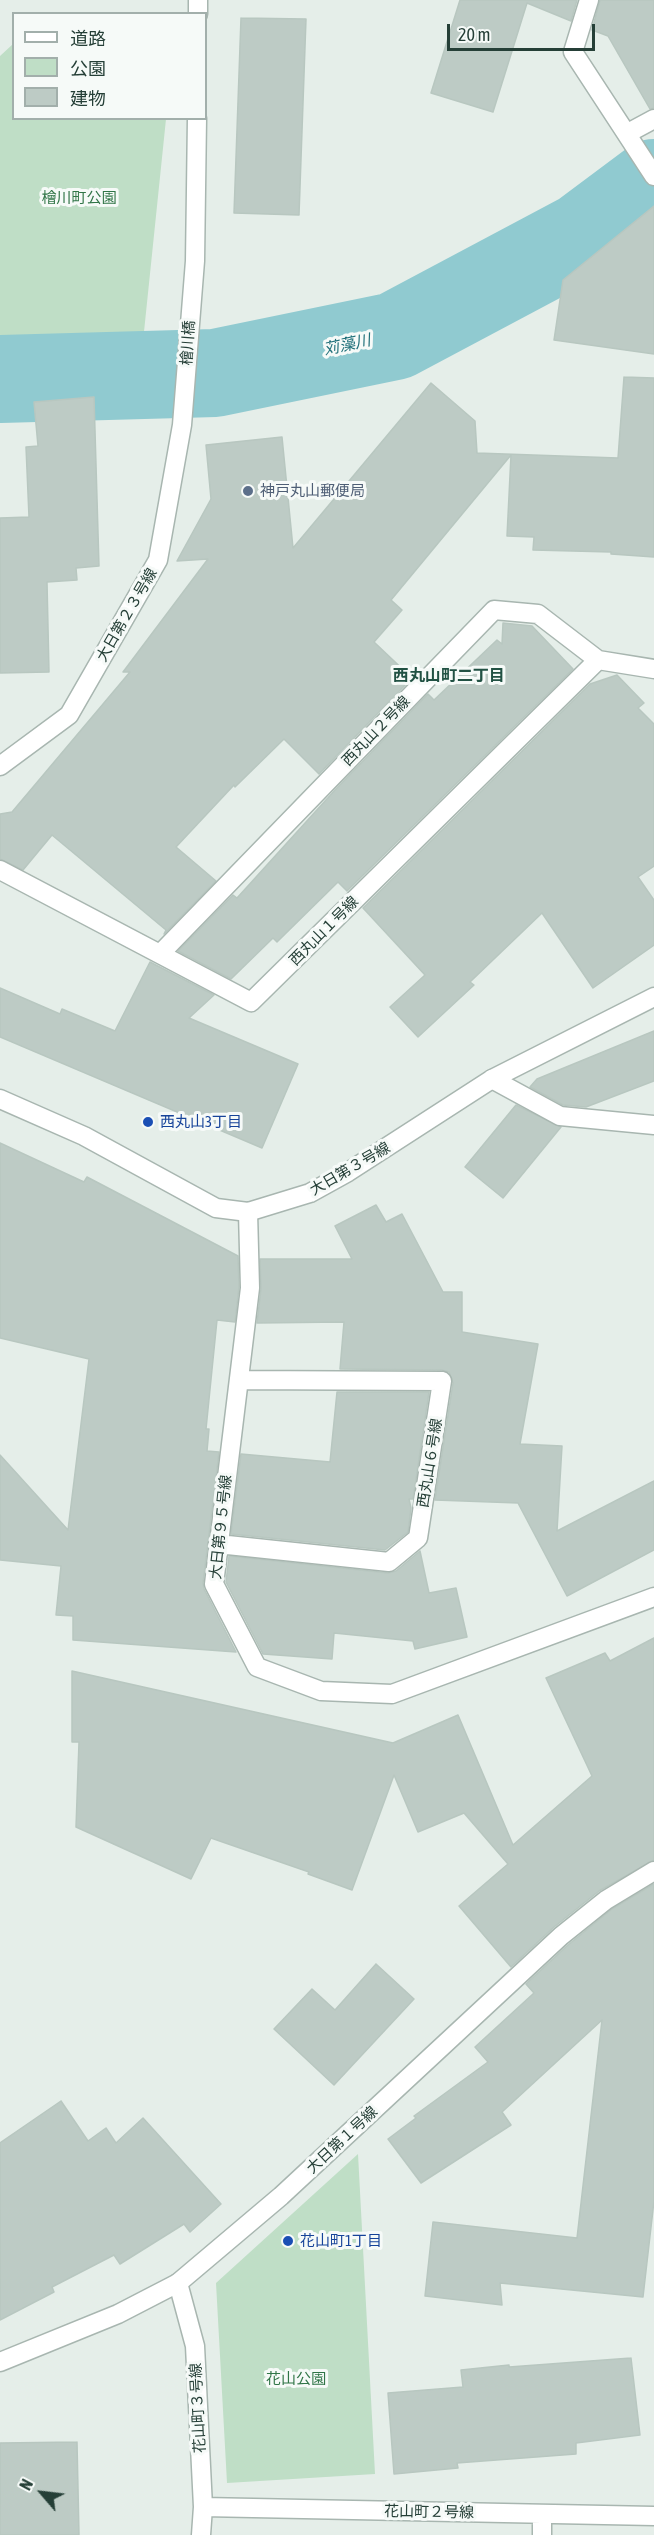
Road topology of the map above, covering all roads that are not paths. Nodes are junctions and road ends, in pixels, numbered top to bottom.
1 (589, 0) edge
2 (654, 119) edge
3 (197, 120) edge
4 (628, 134) junction
5 (654, 176) edge
6 (182, 425) joint
7 (598, 660) junction
8 (654, 669) edge
9 (0, 766) edge
10 (0, 870) edge
11 (159, 954) junction
12 (654, 998) edge
13 (492, 1080) junction
14 (0, 1099) edge
15 (654, 1125) edge
16 (248, 1212) junction
17 (239, 1380) junction
18 (218, 1544) junction
19 (654, 1597) edge
20 (654, 1871) edge
21 (178, 2283) junction
22 (0, 2362) edge
23 (203, 2507) junction
24 (542, 2514) junction
25 (654, 2516) edge
26 (201, 2535) edge
27 (542, 2535) edge

1 - 4 street
2 - 4 street
3 - 6 street, 檜川橋
4 - 5 street
6 - 9 street, 大日第２３号線
7 - 8 street, 西丸山２号線
7 - 11 street, 西丸山１号線
7 - 11 street, 西丸山２号線
10 - 11 street, 西丸山１号線
12 - 13 street, 大日第３号線
13 - 15 street
13 - 16 street, 大日第３号線
14 - 16 street, 大日第３号線
16 - 17 street, 大日第９５号線
17 - 18 street, 大日第９５号線
17 - 18 street, 西丸山６号線
18 - 19 street, 大日第９５号線
20 - 21 street, 大日第１号線
21 - 22 street, 大日第１号線
21 - 23 street, 花山町３号線
23 - 24 street, 花山町２号線
23 - 26 street, 花山町３号線
24 - 25 street, 花山町２号線
24 - 27 street

